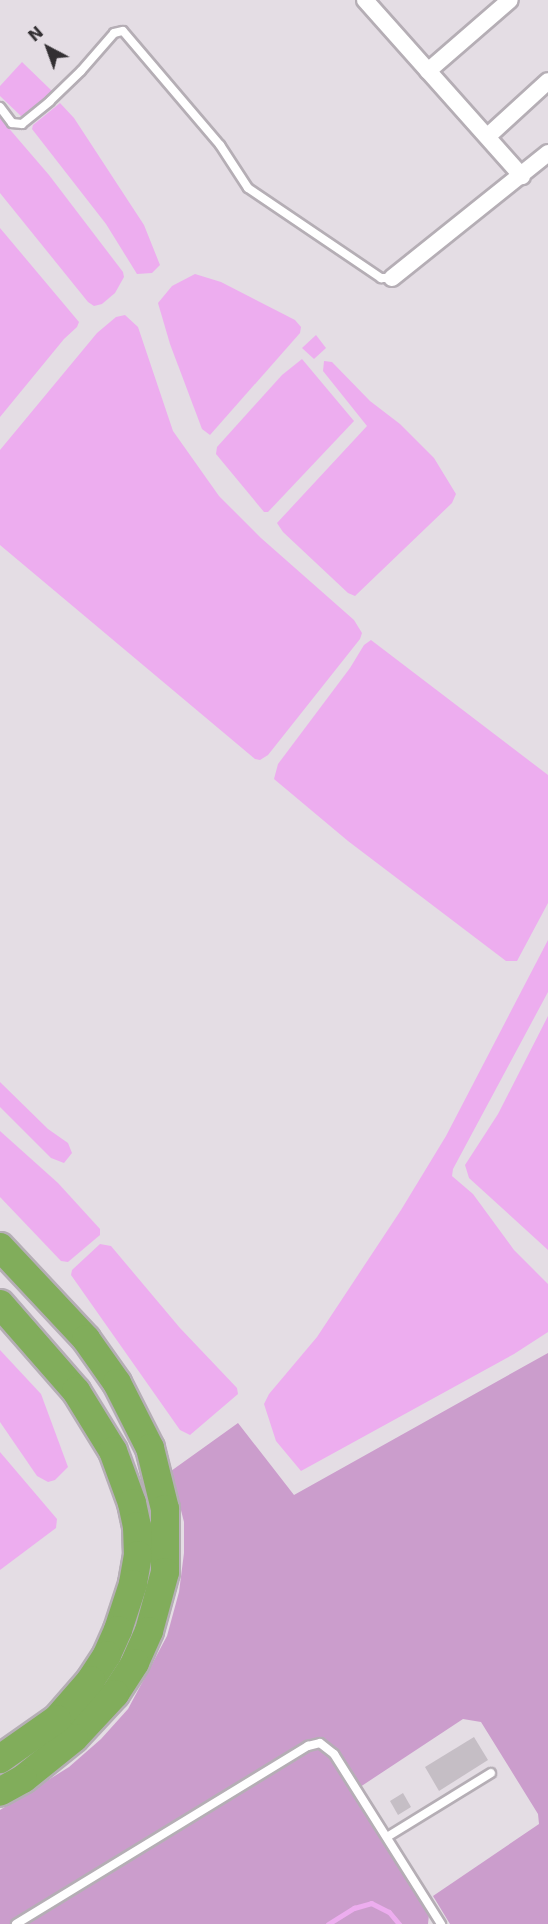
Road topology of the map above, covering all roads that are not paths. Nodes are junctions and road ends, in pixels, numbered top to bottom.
1 (510, 0) edge
2 (372, 3) edge
3 (428, 71) junction
4 (548, 81) edge
5 (0, 107) edge
6 (488, 136) junction
7 (548, 153) edge
8 (522, 176) junction
9 (392, 278) joint
10 (0, 1246) edge
11 (0, 1304) edge
12 (0, 1759) edge
13 (491, 1773) dead end
14 (0, 1792) edge
15 (387, 1837) junction
16 (16, 1924) edge
17 (441, 1924) edge

1 - 3 street
2 - 3 street
3 - 6 street
4 - 6 street
5 - 9 lane
6 - 8 street
7 - 8 street
8 - 9 street
10 - 14 highway
11 - 12 highway
13 - 15 lane
15 - 16 lane
15 - 17 lane

